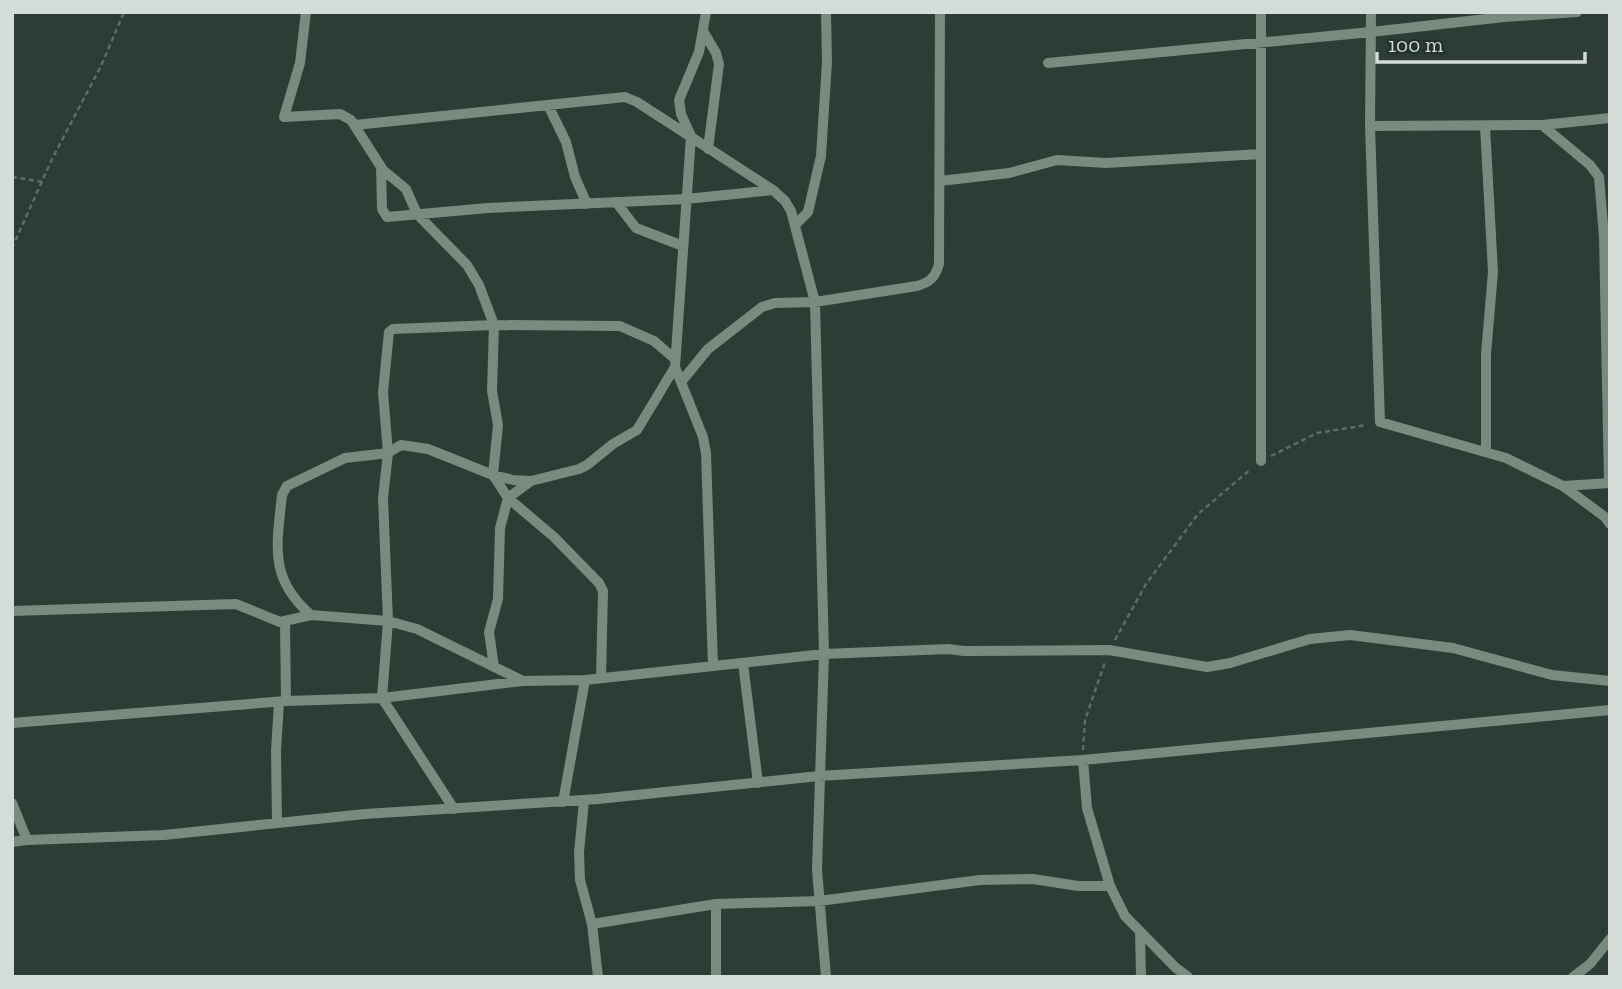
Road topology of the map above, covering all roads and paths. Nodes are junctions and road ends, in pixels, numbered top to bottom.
1 (124, 12) edge
2 (306, 12) edge
3 (706, 12) edge
4 (826, 12) edge
5 (940, 12) edge
6 (1261, 12) edge
7 (1371, 12) edge
8 (1577, 12) edge
9 (1504, 15) edge
10 (704, 31) junction
11 (1371, 32) junction
12 (1261, 43) junction
13 (1048, 63) dead end
14 (548, 105) junction
15 (1610, 118) edge
16 (355, 125) junction
17 (1542, 125) junction
18 (1370, 126) junction
19 (1485, 126) junction
20 (691, 136) junction
21 (708, 149) junction
22 (1261, 154) junction
23 (381, 167) junction
24 (12, 177) edge
25 (940, 181) junction
26 (44, 182) junction
27 (773, 190) junction
28 (687, 199) junction
29 (617, 202) junction
30 (587, 204) junction
31 (417, 214) junction
32 (796, 224) junction
33 (1607, 236) edge
34 (683, 246) junction
35 (12, 248) edge
36 (815, 302) junction
37 (494, 326) junction
38 (675, 363) junction
39 (1608, 363) edge
40 (681, 382) junction
41 (1380, 422) junction
42 (1486, 452) junction
43 (388, 453) junction
44 (1261, 461) junction
45 (494, 475) junction
46 (531, 481) junction
47 (1609, 483) edge
48 (1563, 486) junction
49 (508, 498) junction
50 (1610, 524) edge
51 (12, 611) edge
52 (311, 615) junction
53 (388, 621) junction
54 (285, 622) junction
55 (1109, 650) junction
56 (824, 654) junction
57 (743, 663) junction
58 (713, 666) junction
59 (494, 667) junction
60 (601, 678) junction
61 (585, 680) junction
62 (523, 681) junction
63 (1610, 681) edge
64 (382, 698) junction
65 (282, 702) junction
66 (1610, 710) edge
67 (12, 723) edge
68 (1083, 760) junction
69 (818, 776) junction
70 (758, 783) junction
71 (584, 801) junction
72 (564, 802) junction
73 (12, 803) edge
74 (454, 809) junction
75 (277, 823) junction
76 (27, 840) junction
77 (12, 842) edge
78 (1110, 886) junction
79 (819, 901) junction
80 (716, 904) junction
81 (592, 924) junction
82 (1140, 931) junction
83 (1610, 939) edge
84 (1590, 964) junction
85 (598, 977) edge
86 (716, 977) edge
87 (826, 977) edge
88 (1141, 977) edge
89 (1188, 977) edge
90 (1573, 977) edge
91 (1590, 977) edge

1 - 26 path
2 - 16 street
3 - 10 street
4 - 32 street
5 - 25 street
6 - 12 street
7 - 11 street
8 - 9 street
9 - 11 street
10 - 20 street
10 - 21 street
11 - 12 street
11 - 18 street
12 - 13 street
12 - 22 street
14 - 16 street
14 - 20 street
14 - 30 street
15 - 17 street
16 - 23 street
17 - 19 street
17 - 33 street
18 - 19 street
18 - 41 street
19 - 42 street
20 - 21 street
20 - 28 street
21 - 27 street
22 - 25 street
22 - 44 street
23 - 31 street
23 - 31 street
24 - 26 path
25 - 36 street
26 - 35 path
27 - 28 street
27 - 32 street
28 - 29 street
28 - 34 street
29 - 30 street
29 - 34 street
30 - 31 street
31 - 37 street
32 - 36 street
33 - 39 street
34 - 38 street
36 - 40 street
36 - 56 street
37 - 38 street
37 - 43 street
37 - 45 street
38 - 40 street
38 - 46 street
39 - 47 street
40 - 58 street
41 - 42 street
41 - 44 path
42 - 48 street
43 - 45 street
43 - 52 street
43 - 53 street
44 - 55 path
45 - 46 street
45 - 49 street
46 - 49 street
47 - 48 street
48 - 50 street
49 - 59 street
49 - 60 street
51 - 54 street
52 - 53 street
52 - 54 street
53 - 59 street
53 - 64 street
54 - 65 street
55 - 56 street
55 - 63 street
55 - 68 path
56 - 57 street
56 - 69 street
57 - 58 street
57 - 70 street
58 - 60 street
59 - 62 street
60 - 61 street
61 - 62 street
61 - 72 street
62 - 64 street
64 - 65 street
64 - 74 street
65 - 67 street
65 - 75 street
66 - 68 street
68 - 69 street
68 - 78 street
69 - 70 street
69 - 79 street
70 - 71 street
71 - 72 street
71 - 81 street
72 - 74 street
73 - 76 street
74 - 75 street
75 - 76 street
76 - 77 street
78 - 79 street
78 - 82 street
79 - 80 street
79 - 87 street
80 - 81 street
80 - 86 street
81 - 85 street
82 - 88 street
82 - 89 street
83 - 84 street
84 - 90 street
84 - 91 street

